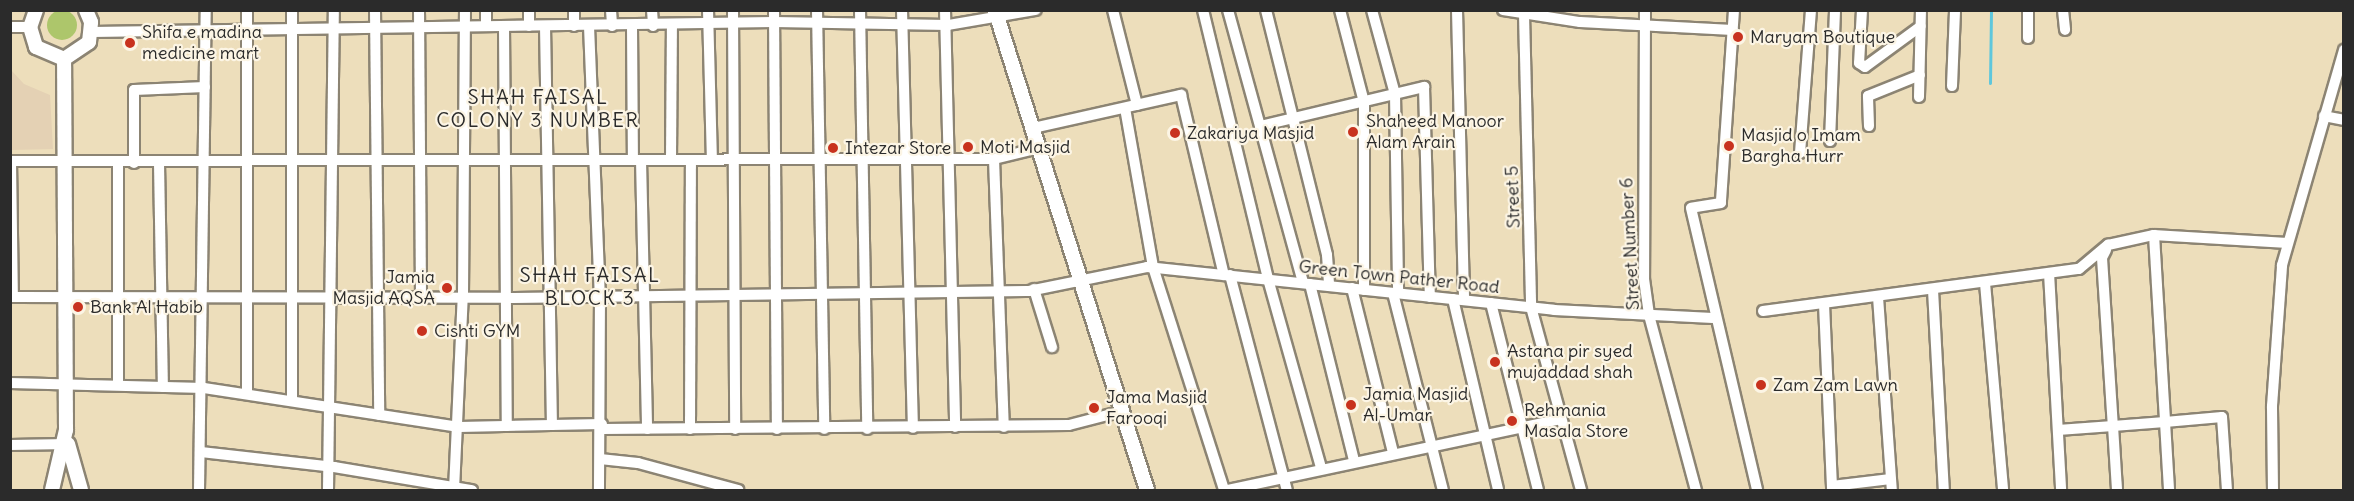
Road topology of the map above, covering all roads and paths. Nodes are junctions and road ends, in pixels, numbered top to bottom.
1 (36, 10) edge
2 (86, 10) edge
3 (206, 10) edge
4 (247, 10) edge
5 (292, 10) edge
6 (334, 10) edge
7 (375, 10) edge
8 (419, 10) edge
9 (465, 10) edge
10 (486, 10) edge
11 (529, 10) edge
12 (574, 10) edge
13 (611, 10) edge
14 (652, 10) edge
15 (708, 10) edge
16 (733, 10) edge
17 (817, 10) edge
18 (860, 10) edge
19 (902, 10) edge
20 (945, 10) edge
21 (1036, 10) edge
22 (1113, 10) edge
23 (1203, 10) edge
24 (1228, 10) edge
25 (1266, 10) edge
26 (1340, 10) edge
27 (1372, 10) edge
28 (1457, 10) edge
29 (1503, 10) edge
30 (1581, 10) edge
31 (1645, 10) edge
32 (1734, 10) edge
33 (1811, 10) edge
34 (1835, 10) edge
35 (1862, 10) edge
36 (1921, 10) edge
37 (1955, 10) edge
38 (2028, 10) edge
39 (2064, 10) edge
40 (1532, 13) edge
41 (996, 15) edge
42 (774, 16) edge
43 (1580, 22) junction
44 (708, 24) junction
45 (733, 24) junction
46 (817, 24) junction
47 (860, 24) junction
48 (902, 25) junction
49 (1643, 25) junction
50 (486, 26) junction
51 (504, 26) junction
52 (529, 26) junction
53 (545, 26) junction
54 (574, 26) junction
55 (589, 26) junction
56 (612, 26) junction
57 (632, 26) junction
58 (653, 26) junction
59 (672, 26) junction
60 (948, 26) junction
61 (1921, 26) junction
62 (10, 27) edge
63 (30, 27) junction
64 (334, 27) junction
65 (375, 27) junction
66 (419, 27) junction
67 (464, 27) junction
68 (206, 28) junction
69 (247, 28) junction
70 (291, 29) junction
71 (1733, 30) junction
72 (2065, 30) dead end
73 (92, 32) junction
74 (2028, 38) dead end
75 (2343, 50) edge
76 (64, 59) junction
77 (1920, 75) junction
78 (1952, 86) dead end
79 (205, 87) junction
80 (1395, 94) junction
81 (1919, 97) dead end
82 (1364, 102) junction
83 (1137, 105) junction
84 (1125, 108) junction
85 (2324, 116) junction
86 (1294, 118) junction
87 (2343, 120) edge
88 (1260, 126) junction
89 (1869, 126) dead end
90 (1033, 128) junction
91 (1830, 141) dead end
92 (1039, 148) junction
93 (1800, 153) dead end
94 (732, 159) junction
95 (775, 159) junction
96 (818, 159) junction
97 (858, 159) junction
98 (903, 159) junction
99 (948, 159) junction
100 (994, 159) junction
101 (205, 160) junction
102 (334, 160) junction
103 (637, 160) junction
104 (671, 160) junction
105 (691, 160) junction
106 (712, 160) junction
107 (11, 161) edge
108 (64, 161) junction
109 (418, 161) junction
110 (506, 161) junction
111 (547, 161) junction
112 (594, 161) junction
113 (246, 162) junction
114 (293, 162) junction
115 (374, 162) junction
116 (118, 163) junction
117 (134, 163) junction
118 (159, 163) junction
119 (465, 163) junction
120 (2154, 235) junction
121 (2287, 243) junction
122 (2108, 245) junction
123 (1153, 267) junction
124 (2049, 273) junction
125 (1227, 275) junction
126 (1082, 278) junction
127 (1268, 279) junction
128 (1985, 283) junction
129 (1306, 284) junction
130 (1329, 286) junction
131 (1352, 288) junction
132 (1034, 289) junction
133 (998, 290) junction
134 (1364, 290) junction
135 (1933, 290) junction
136 (908, 292) junction
137 (951, 292) junction
138 (821, 293) junction
139 (862, 293) junction
140 (1396, 293) junction
141 (549, 294) junction
142 (644, 294) junction
143 (689, 294) junction
144 (731, 294) junction
145 (777, 294) junction
146 (377, 295) junction
147 (600, 295) junction
148 (65, 296) junction
149 (118, 296) junction
150 (162, 296) junction
151 (206, 296) junction
152 (247, 296) junction
153 (292, 296) junction
154 (333, 296) junction
155 (421, 296) junction
156 (463, 296) junction
157 (12, 297) edge
158 (1430, 297) junction
159 (1878, 297) junction
160 (507, 298) junction
161 (1458, 300) junction
162 (1491, 303) junction
163 (1824, 304) junction
164 (1531, 307) junction
165 (1762, 311) dead end
166 (1649, 315) junction
167 (1713, 318) junction
168 (1052, 347) dead end
169 (10, 383) edge
170 (66, 384) junction
171 (118, 385) junction
172 (163, 387) junction
173 (204, 388) junction
174 (247, 394) junction
175 (292, 401) junction
176 (333, 408) junction
177 (1123, 411) junction
178 (379, 415) junction
179 (1561, 418) junction
180 (2165, 423) junction
181 (552, 425) junction
182 (507, 426) junction
183 (2113, 426) junction
184 (459, 427) junction
185 (602, 427) junction
186 (955, 427) junction
187 (1004, 427) junction
188 (913, 428) junction
189 (1521, 428) junction
190 (647, 429) junction
191 (690, 429) junction
192 (735, 429) junction
193 (777, 429) junction
194 (824, 429) junction
195 (867, 429) junction
196 (2058, 430) junction
197 (1485, 436) junction
198 (66, 439) junction
199 (10, 445) edge
200 (1435, 446) junction
201 (201, 452) junction
202 (1393, 452) junction
203 (600, 459) junction
204 (1354, 461) junction
205 (330, 466) junction
206 (1321, 468) junction
207 (1284, 476) junction
208 (1891, 479) junction
209 (1832, 488) edge
210 (454, 489) edge
211 (52, 490) edge
212 (81, 490) edge
213 (199, 490) edge
214 (328, 490) edge
215 (472, 490) edge
216 (599, 490) edge
217 (738, 490) edge
218 (1147, 490) edge
219 (1228, 490) edge
220 (1287, 490) edge
221 (1443, 490) edge
222 (1498, 490) edge
223 (1538, 490) edge
224 (1581, 490) edge
225 (1696, 490) edge
226 (1757, 490) edge
227 (1892, 490) edge
228 (1944, 490) edge
229 (2003, 490) edge
230 (2061, 490) edge
231 (2117, 490) edge
232 (2169, 490) edge
233 (2227, 490) edge
234 (2273, 490) edge

1 - 63 street
2 - 73 street
3 - 68 street
4 - 69 street
5 - 70 street
6 - 64 street
7 - 65 street
8 - 66 street
9 - 67 street
10 - 50 street
11 - 52 street
12 - 54 street
13 - 56 street
14 - 58 street
15 - 44 street
16 - 45 street
17 - 46 street
18 - 47 street
19 - 48 street
20 - 60 street
21 - 41 street
22 - 83 street
23 - 127 street
24 - 88 street
25 - 86 street
26 - 82 street
27 - 80 street
28 - 161 street
29 - 40 street
30 - 43 street
31 - 49 street, Street Number 6
32 - 71 street
33 - 93 street
34 - 91 street
35 - 61 street
36 - 61 street
37 - 78 street
38 - 74 street
39 - 72 street
40 - 43 street
40 - 164 street, Street 5
41 - 60 street
41 - 90 street
42 - 45 street
42 - 46 street
42 - 95 street
43 - 49 street
44 - 45 street
44 - 59 street
44 - 106 street
45 - 94 street
46 - 47 street
46 - 96 street
47 - 48 street
47 - 97 street
48 - 60 street
48 - 98 street
49 - 71 street
49 - 166 street, Street Number 6
50 - 51 street
50 - 67 street
51 - 52 street
51 - 110 street
52 - 53 street
53 - 54 street
53 - 111 street
54 - 55 street
55 - 56 street
55 - 112 street
56 - 57 street
57 - 58 street
57 - 103 street
58 - 59 street
59 - 104 street
60 - 99 street
61 - 77 street
62 - 63 street
63 - 76 street
64 - 65 street
64 - 70 street
64 - 102 street
65 - 66 street
65 - 115 street
66 - 67 street
66 - 109 street
67 - 119 street
68 - 69 street
68 - 73 street
68 - 79 street
69 - 70 street
69 - 113 street
70 - 114 street
71 - 167 street
73 - 76 street
75 - 85 street
76 - 108 street
77 - 81 street
77 - 89 street
79 - 101 street
79 - 117 street
80 - 82 street
80 - 140 street
80 - 158 street
82 - 86 street
82 - 134 street
83 - 84 street
83 - 125 street
84 - 90 street
84 - 123 street
85 - 87 street
85 - 121 street
86 - 88 street
86 - 130 street
88 - 129 street
90 - 92 street
92 - 100 street
92 - 126 street
94 - 95 street
94 - 106 street
94 - 144 street
95 - 96 street
95 - 145 street
96 - 97 street
96 - 138 street
97 - 98 street
97 - 139 street
98 - 99 street
98 - 136 street
99 - 100 street
99 - 137 street
100 - 133 street
101 - 113 street
101 - 118 street
101 - 151 street
102 - 114 street
102 - 115 street
102 - 154 street
103 - 104 street
103 - 112 street
103 - 142 street
104 - 105 street
105 - 106 street
105 - 143 street
107 - 108 street
107 - 157 street
108 - 116 street
108 - 148 street
109 - 115 street
109 - 119 street
109 - 155 street
110 - 111 street
110 - 119 street
110 - 160 street
111 - 112 street
111 - 141 street
112 - 147 street
113 - 114 street
113 - 152 street
114 - 153 street
115 - 146 street
116 - 117 street
116 - 149 street
117 - 118 street
118 - 150 street
119 - 156 street
120 - 121 street
120 - 122 street
120 - 180 street
121 - 234 street
122 - 124 street
122 - 183 street
123 - 125 street, Green Town Pather Road
123 - 126 street, Green Town Pather Road
123 - 219 street
124 - 128 street
124 - 196 street
125 - 127 street, Green Town Pather Road
125 - 207 street
126 - 132 street, Green Town Pather Road
126 - 177 street
127 - 129 street, Green Town Pather Road
127 - 206 street
128 - 135 street
128 - 229 street
129 - 130 street, Green Town Pather Road
129 - 204 street
130 - 131 street, Green Town Pather Road
131 - 134 street, Green Town Pather Road
131 - 202 street
132 - 133 street, Green Town Pather Road
132 - 168 street
133 - 137 street, Green Town Pather Road
133 - 187 street
134 - 140 street, Green Town Pather Road
135 - 159 street
135 - 228 street
136 - 137 street, Green Town Pather Road
136 - 139 street, Green Town Pather Road
136 - 188 street
137 - 186 street
138 - 139 street, Green Town Pather Road
138 - 145 street, Green Town Pather Road
138 - 194 street
139 - 195 street
140 - 158 street, Green Town Pather Road
140 - 200 street
141 - 147 street, Green Town Pather Road
141 - 160 street, Green Town Pather Road
141 - 181 street
142 - 143 street, Green Town Pather Road
142 - 147 street, Green Town Pather Road
142 - 190 street
143 - 144 street, Green Town Pather Road
143 - 191 street
144 - 145 street, Green Town Pather Road
144 - 192 street
145 - 193 street
146 - 154 street, Green Town Pather Road
146 - 155 street, Green Town Pather Road
146 - 178 street
147 - 185 street
148 - 149 street, Green Town Pather Road
148 - 157 street, Green Town Pather Road
148 - 170 street
149 - 150 street, Green Town Pather Road
149 - 171 street
150 - 151 street, Green Town Pather Road
150 - 172 street
151 - 152 street, Green Town Pather Road
151 - 173 street
152 - 153 street, Green Town Pather Road
152 - 174 street
153 - 154 street, Green Town Pather Road
153 - 175 street
154 - 176 street
155 - 156 street, Green Town Pather Road
156 - 160 street, Green Town Pather Road
156 - 184 street
158 - 161 street, Green Town Pather Road
159 - 163 street
159 - 208 street
160 - 182 street
161 - 162 street, Green Town Pather Road
161 - 197 street
162 - 164 street, Green Town Pather Road
162 - 189 street
163 - 165 street
163 - 209 street
164 - 166 street, Green Town Pather Road
164 - 179 street, Street 5
166 - 167 street, Green Town Pather Road
166 - 225 street, Street Number 6
167 - 226 street
169 - 170 street
170 - 171 street
170 - 198 street
171 - 172 street
172 - 173 street
173 - 174 street
173 - 201 street
174 - 175 street
175 - 176 street
176 - 178 street
176 - 205 street
177 - 187 street
177 - 218 street
178 - 184 street
179 - 189 street
179 - 224 street, Street 5
180 - 183 street
180 - 232 street
180 - 233 street
181 - 182 street
181 - 185 street
182 - 184 street
183 - 196 street
183 - 231 street
184 - 210 street
185 - 190 street
185 - 203 street
186 - 187 street
186 - 188 street
188 - 195 street
189 - 197 street
189 - 223 street
190 - 191 street
191 - 192 street
192 - 193 street
193 - 194 street
194 - 195 street
196 - 230 street
197 - 200 street
197 - 222 street
198 - 199 street
198 - 211 street
198 - 212 street
200 - 202 street
200 - 221 street
201 - 205 street
201 - 213 street
202 - 204 street
203 - 216 street
203 - 217 street
204 - 206 street
205 - 210 street
205 - 214 street
206 - 207 street
207 - 219 street
207 - 220 street
208 - 209 street
208 - 227 street
210 - 215 street

